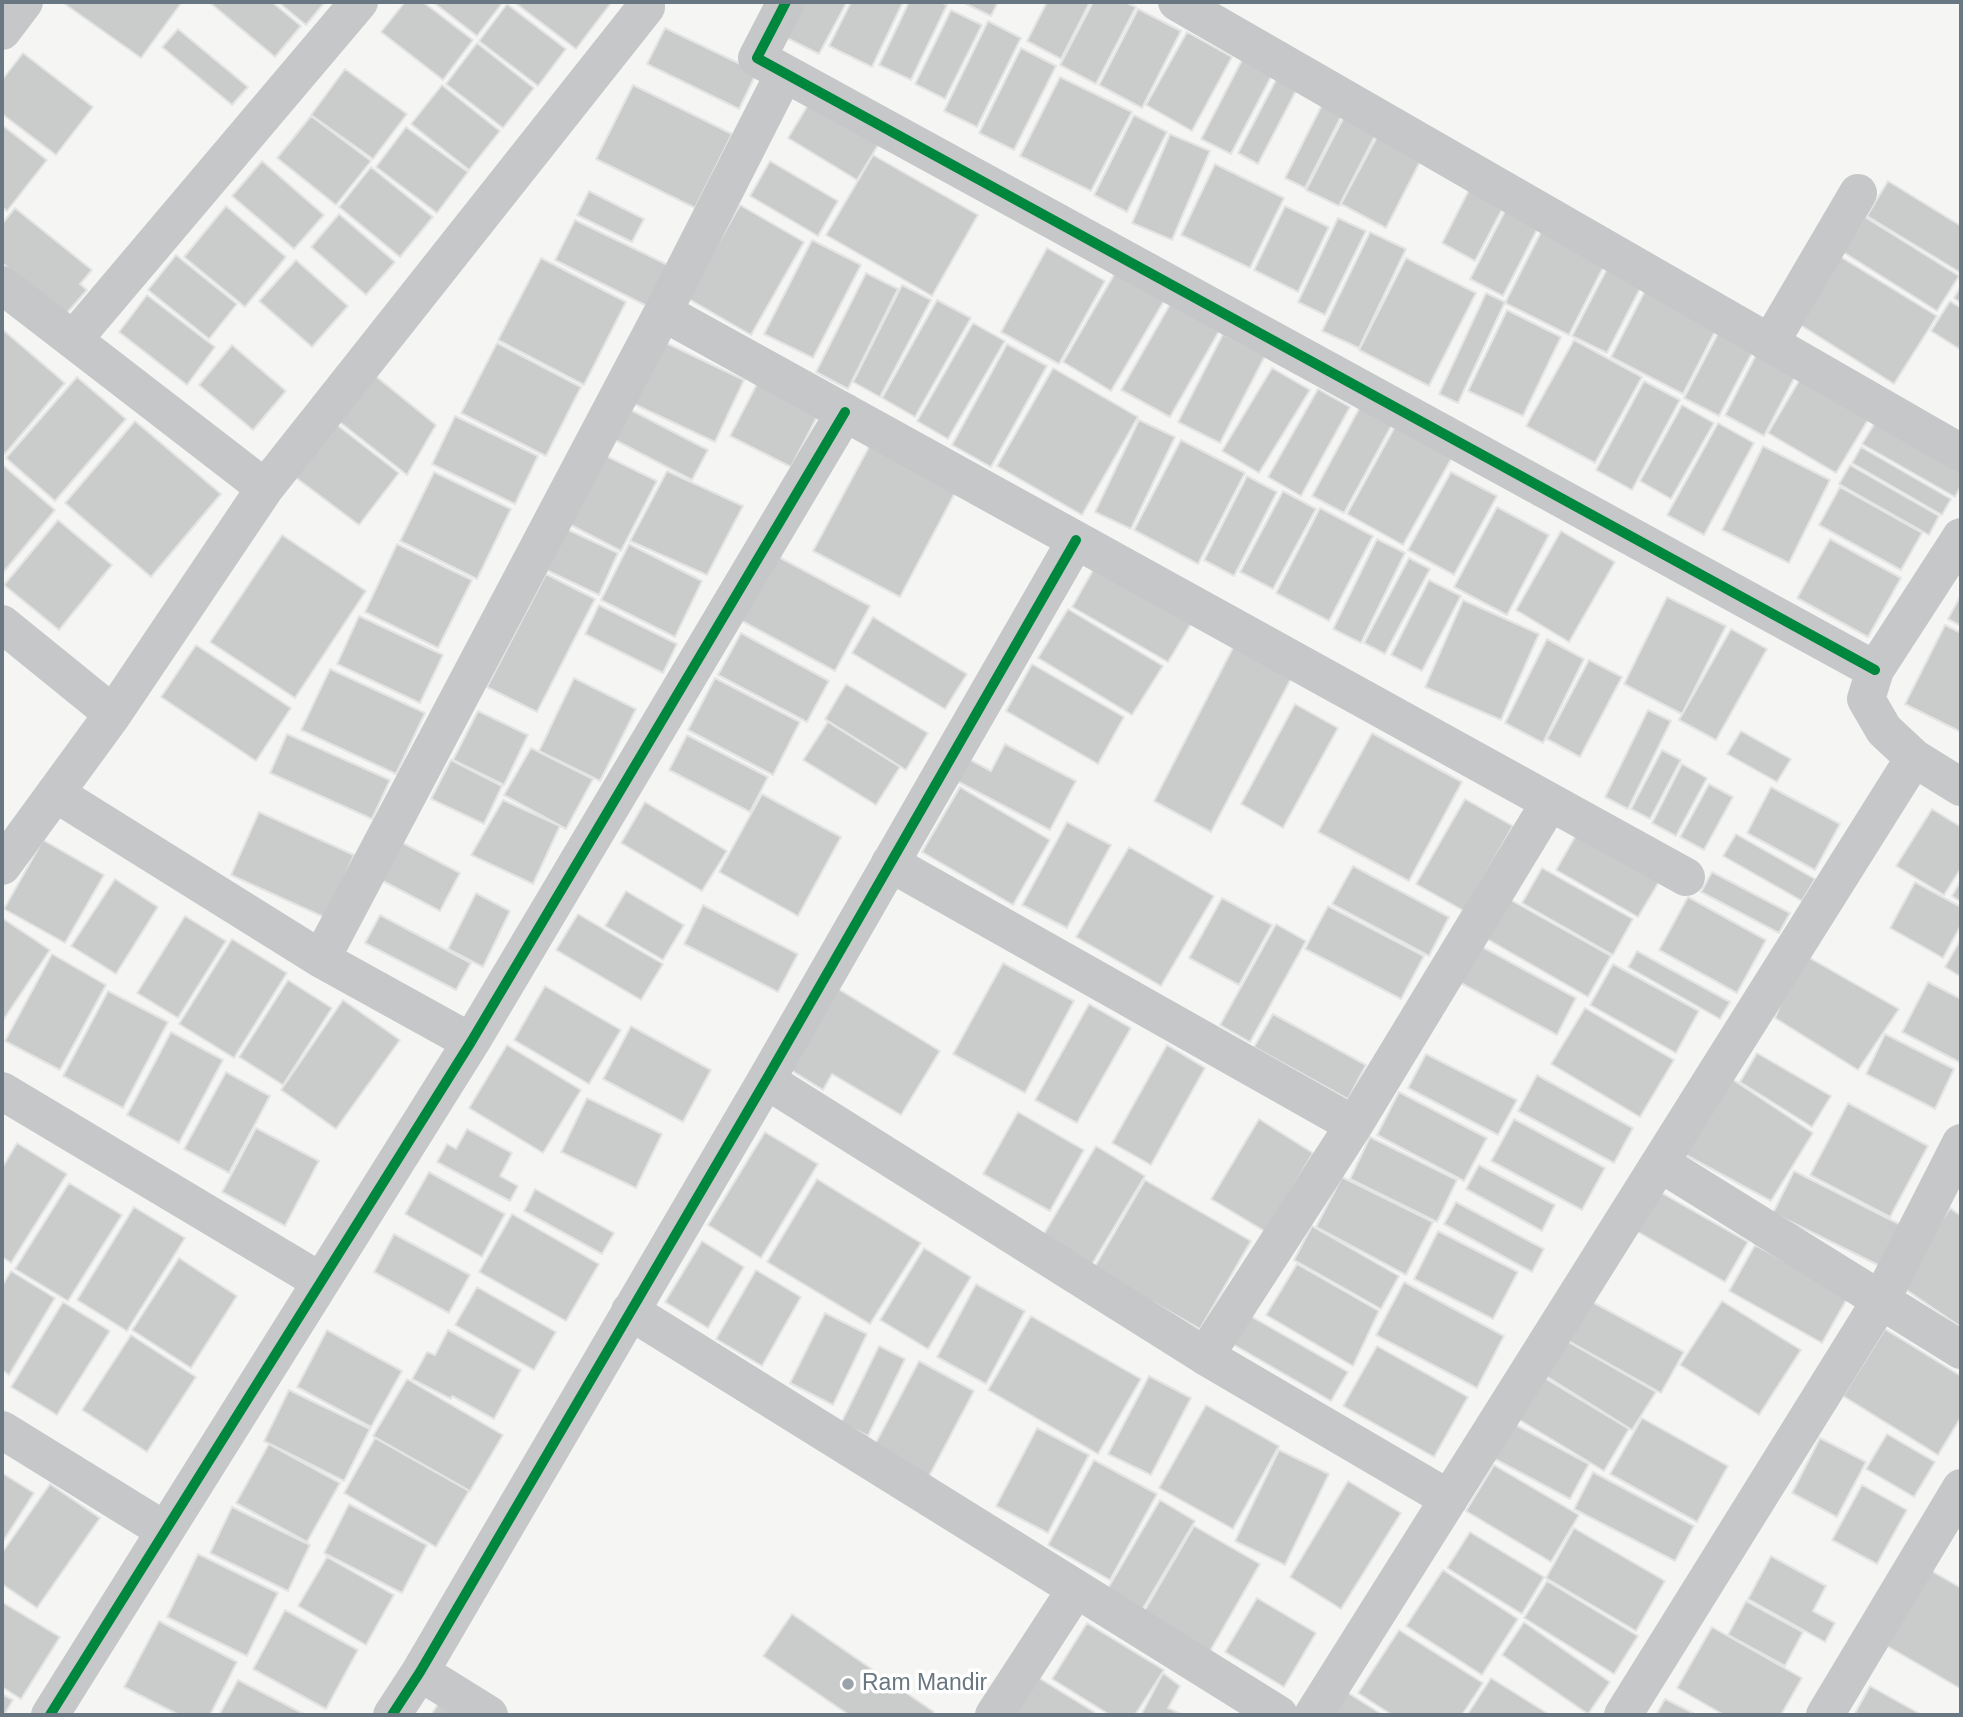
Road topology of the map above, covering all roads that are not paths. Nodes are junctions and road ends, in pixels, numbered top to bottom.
1 (24, 2) edge
2 (359, 2) edge
3 (786, 2) edge
4 (1177, 2) edge
5 (646, 7) dead end
6 (2, 30) edge
7 (784, 74) junction
8 (1858, 193) dead end
9 (2, 285) edge
10 (663, 312) junction
11 (73, 340) junction
12 (1770, 343) junction
13 (845, 412) junction
14 (1961, 453) edge
15 (265, 488) junction
16 (1961, 537) edge
17 (1076, 540) junction
18 (2, 624) edge
19 (1875, 670) junction
20 (113, 714) junction
21 (1914, 758) junction
22 (1961, 787) edge
23 (55, 793) junction
24 (1550, 802) junction
25 (890, 863) junction
26 (2, 866) edge
27 (1686, 877) dead end
28 (321, 958) junction
29 (471, 1042) junction
30 (766, 1080) junction
31 (2, 1091) edge
32 (1354, 1125) junction
33 (1961, 1143) edge
34 (1660, 1163) junction
35 (320, 1281) junction
36 (1881, 1300) junction
37 (630, 1311) junction
38 (1961, 1350) edge
39 (1205, 1356) junction
40 (2, 1430) edge
41 (1961, 1488) edge
42 (1449, 1499) junction
43 (164, 1530) junction
44 (1076, 1589) junction
45 (420, 1672) junction
46 (50, 1715) edge
47 (392, 1715) edge
48 (489, 1715) edge
49 (994, 1715) edge
50 (1279, 1715) edge
51 (1313, 1715) edge
52 (1623, 1715) edge
53 (1825, 1715) edge

1 - 6 street
2 - 11 street
3 - 7 street
4 - 12 street
5 - 15 street
7 - 10 street
7 - 19 street
8 - 12 street
9 - 11 street
10 - 13 street
10 - 28 street
11 - 15 street
12 - 14 street
13 - 17 street
13 - 29 street
15 - 20 street
16 - 19 street
17 - 24 street
17 - 25 street
18 - 20 street
19 - 21 street
20 - 23 street
21 - 22 street
21 - 34 street
23 - 26 street
23 - 28 street
24 - 27 street
24 - 32 street
25 - 30 street
25 - 32 street
28 - 29 street
29 - 35 street
30 - 37 street
30 - 39 street
31 - 35 street
32 - 39 street
33 - 36 street
34 - 36 street
34 - 42 street
35 - 43 street
36 - 38 street
36 - 52 street
37 - 44 street
37 - 45 street
39 - 42 street
40 - 43 street
41 - 53 street
42 - 51 street
43 - 46 street
44 - 49 street
44 - 50 street
45 - 47 street
45 - 48 street

